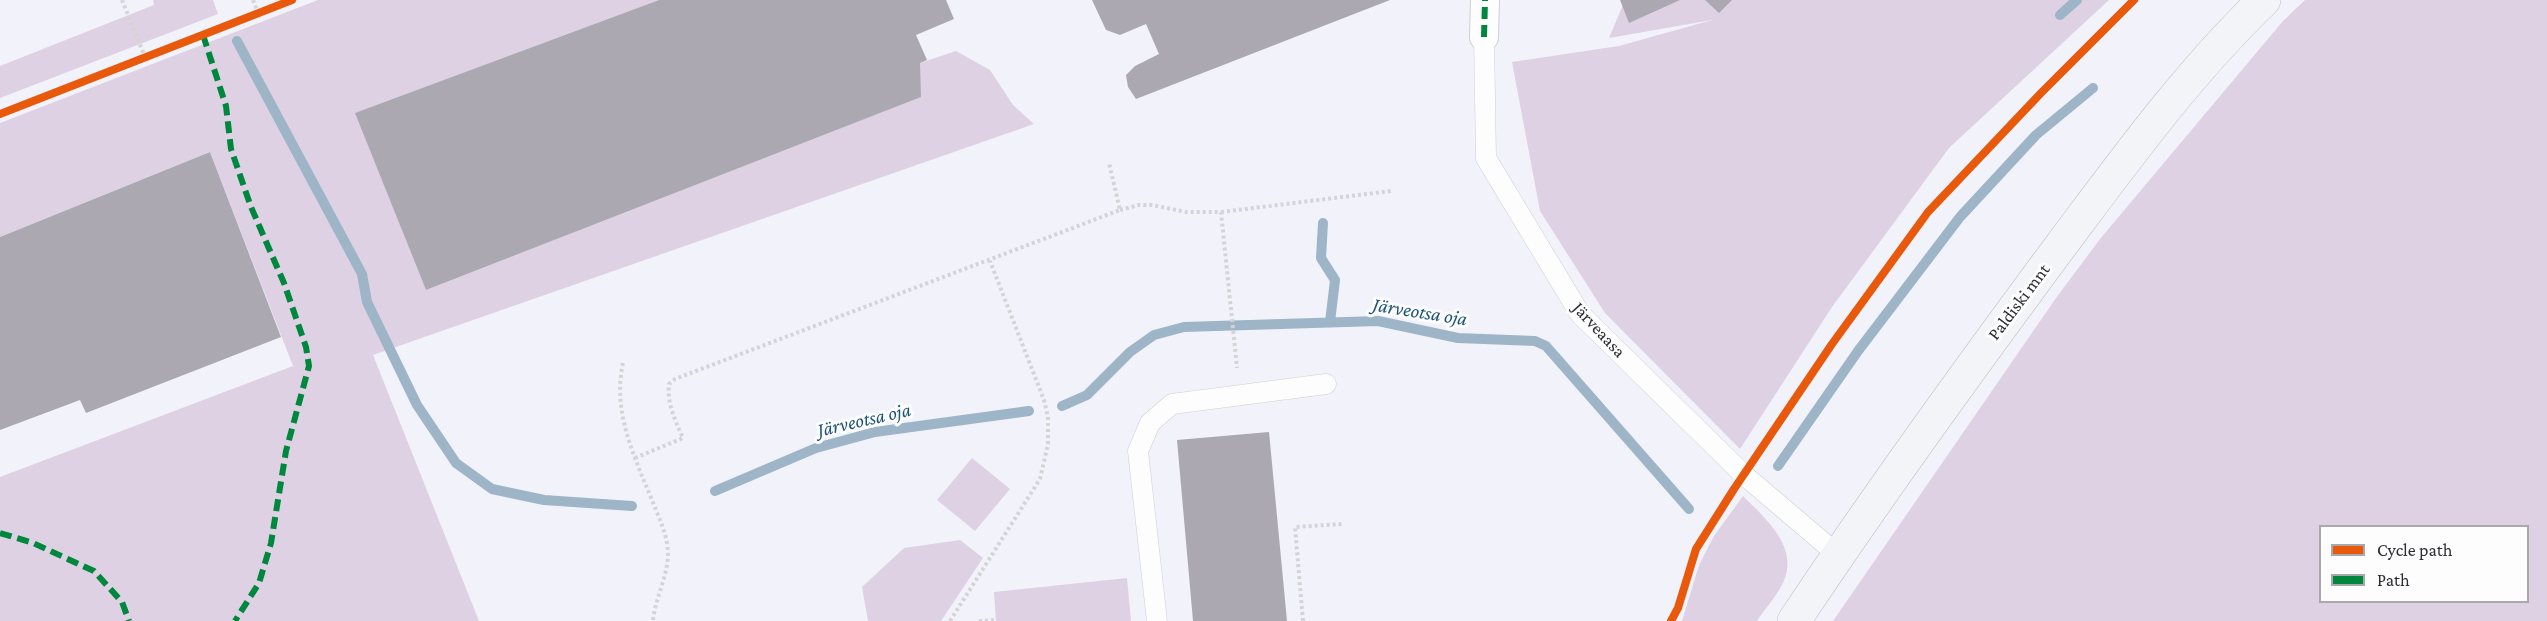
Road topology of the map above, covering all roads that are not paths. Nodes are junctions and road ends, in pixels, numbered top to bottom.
1 (1485, 0) edge
2 (2264, 0) edge
3 (1484, 37) joint
4 (1326, 384) dead end
5 (1838, 555) junction
6 (1157, 621) edge
7 (1794, 621) edge

1 - 3 street
2 - 5 main road, Paldiski mnt
3 - 5 lane, Järveaasa
4 - 6 lane
5 - 7 main road, Paldiski mnt

